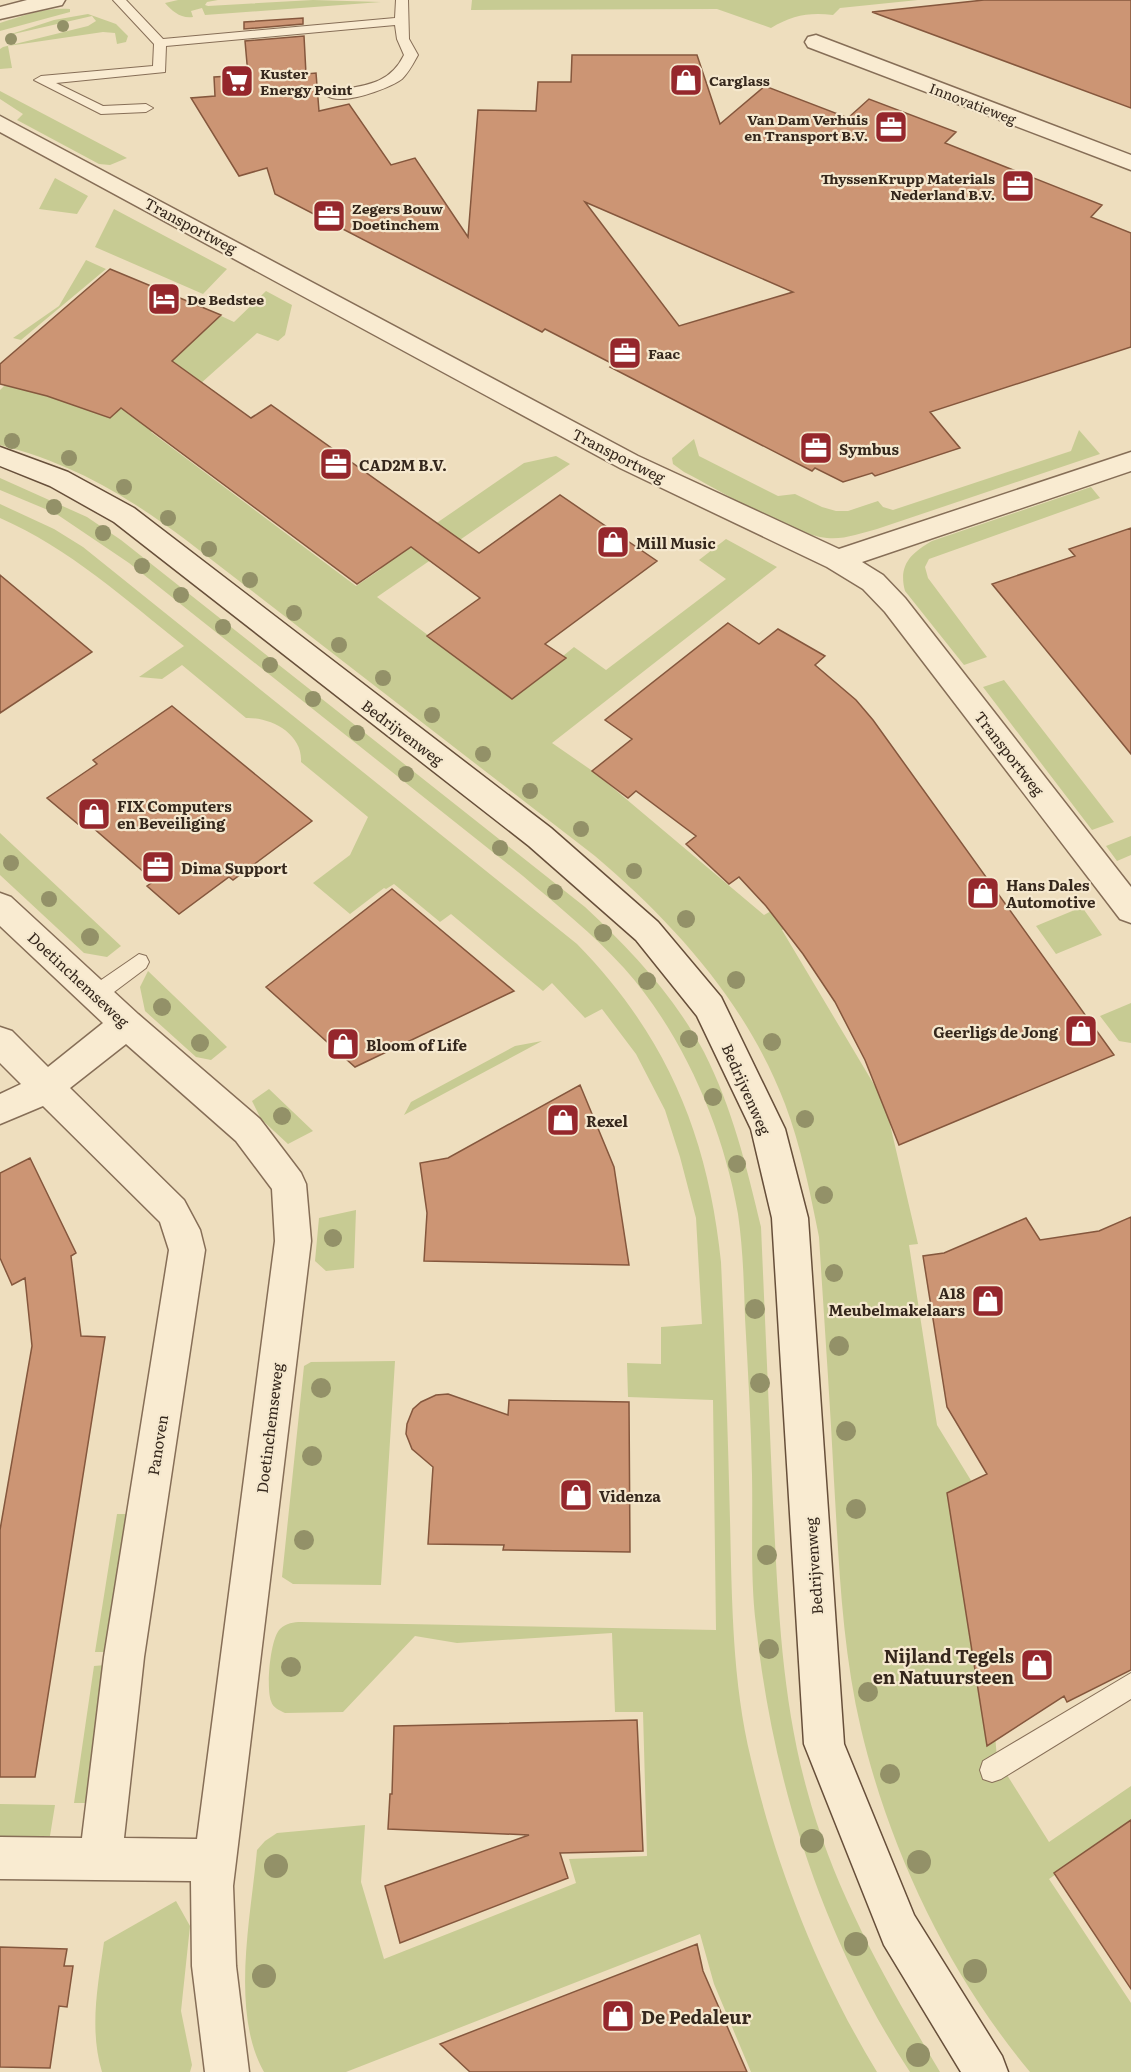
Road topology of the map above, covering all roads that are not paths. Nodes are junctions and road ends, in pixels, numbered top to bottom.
1 (54, 0) edge
2 (119, 0) edge
3 (402, 0) edge
4 (0, 14) edge
5 (401, 21) junction
6 (816, 42) dead end
7 (160, 43) junction
8 (333, 95) dead end
9 (146, 108) dead end
10 (0, 123) edge
11 (1131, 163) edge
12 (0, 456) edge
13 (1131, 461) edge
14 (837, 560) junction
15 (0, 906) edge
16 (1131, 910) edge
17 (139, 962) dead end
18 (95, 995) junction
19 (126, 1024) junction
20 (0, 1041) edge
21 (46, 1088) junction
22 (0, 1109) edge
23 (1131, 1685) edge
24 (992, 1770) dead end
25 (0, 1858) edge
26 (100, 1858) junction
27 (215, 1860) junction
28 (227, 2072) edge
29 (986, 2072) edge

1 - 4 street
2 - 7 lane
3 - 5 lane
5 - 7 lane
5 - 8 lane
6 - 11 street, Innovatieweg
7 - 9 lane
10 - 14 street, Transportweg
12 - 29 street, Bedrijvenweg
13 - 14 street
14 - 16 street, Transportweg
15 - 18 street, Doetinchemseweg
17 - 18 lane
18 - 19 street, Doetinchemseweg
19 - 21 street
19 - 27 street, Doetinchemseweg
20 - 21 street, Panoven
21 - 22 street
21 - 26 street, Panoven
23 - 24 lane
25 - 26 street
26 - 27 street
27 - 28 street, Doetinchemseweg

